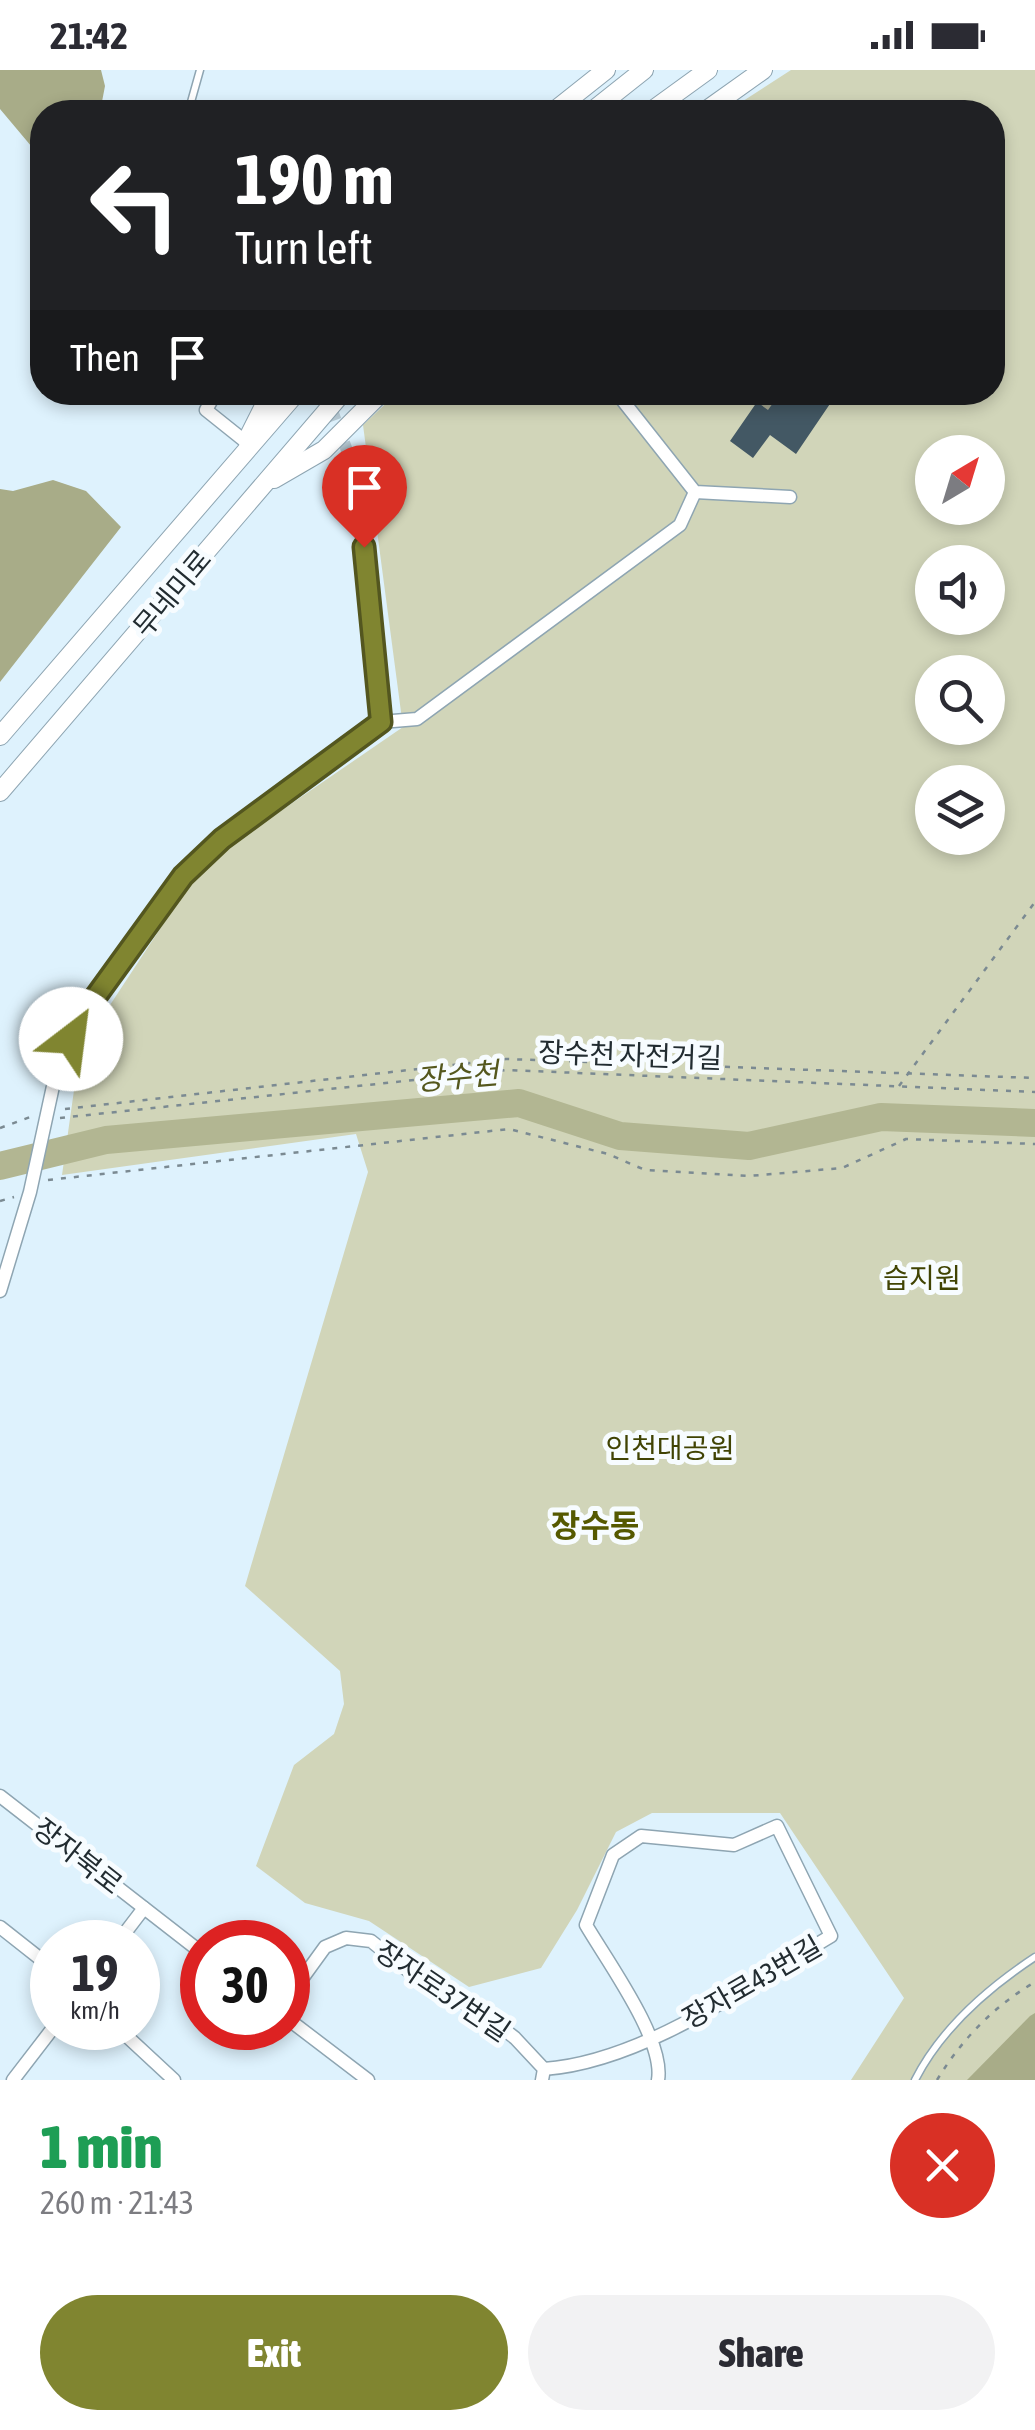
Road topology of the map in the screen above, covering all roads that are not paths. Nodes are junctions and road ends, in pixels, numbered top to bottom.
1 (200, 70) edge
2 (606, 70) edge
3 (644, 70) edge
4 (708, 70) edge
5 (763, 70) edge
6 (192, 100) edge
7 (568, 100) edge
8 (606, 100) edge
9 (667, 100) edge
10 (721, 100) edge
11 (209, 405) edge
12 (264, 405) edge
13 (286, 405) edge
14 (332, 405) edge
15 (369, 405) edge
16 (626, 405) edge
17 (246, 442) junction
18 (234, 467) junction
19 (358, 477) tunnel mouth
20 (260, 487) junction
21 (695, 492) junction
22 (790, 496) dead end
23 (381, 722) junction
24 (0, 736) edge
25 (0, 792) edge
26 (0, 1292) edge
27 (0, 1796) edge
28 (144, 1908) junction
29 (135, 1920) edge
30 (0, 1927) edge
31 (180, 1936) edge
32 (30, 1951) edge
33 (1035, 1956) edge
34 (310, 1968) edge
35 (310, 2036) edge
36 (653, 2040) junction
37 (37, 2050) edge
38 (142, 2050) edge
39 (543, 2074) edge
40 (13, 2080) edge
41 (174, 2080) edge
42 (368, 2080) edge
43 (658, 2080) edge
44 (914, 2080) edge

1 - 6 lane
2 - 7 main road
3 - 8 main road
4 - 9 main road
5 - 10 main road
11 - 17 street
12 - 17 main road
13 - 18 main road, 무네미로
14 - 20 main road, 무네미로
15 - 20 main road
16 - 21 street
17 - 18 main road
18 - 24 main road, 무네미로
19 - 23 street
20 - 25 main road, 무네미로
21 - 22 street
21 - 23 street
23 - 26 street
27 - 28 street, 장자북로
28 - 29 street
28 - 31 street, 장자북로
30 - 32 street
33 - 44 lane
34 - 39 street, 장자로37번길
35 - 42 street
36 - 36 street, 장자로43번길
36 - 39 street
36 - 43 street, 장자로43번길
37 - 40 street
38 - 41 street

